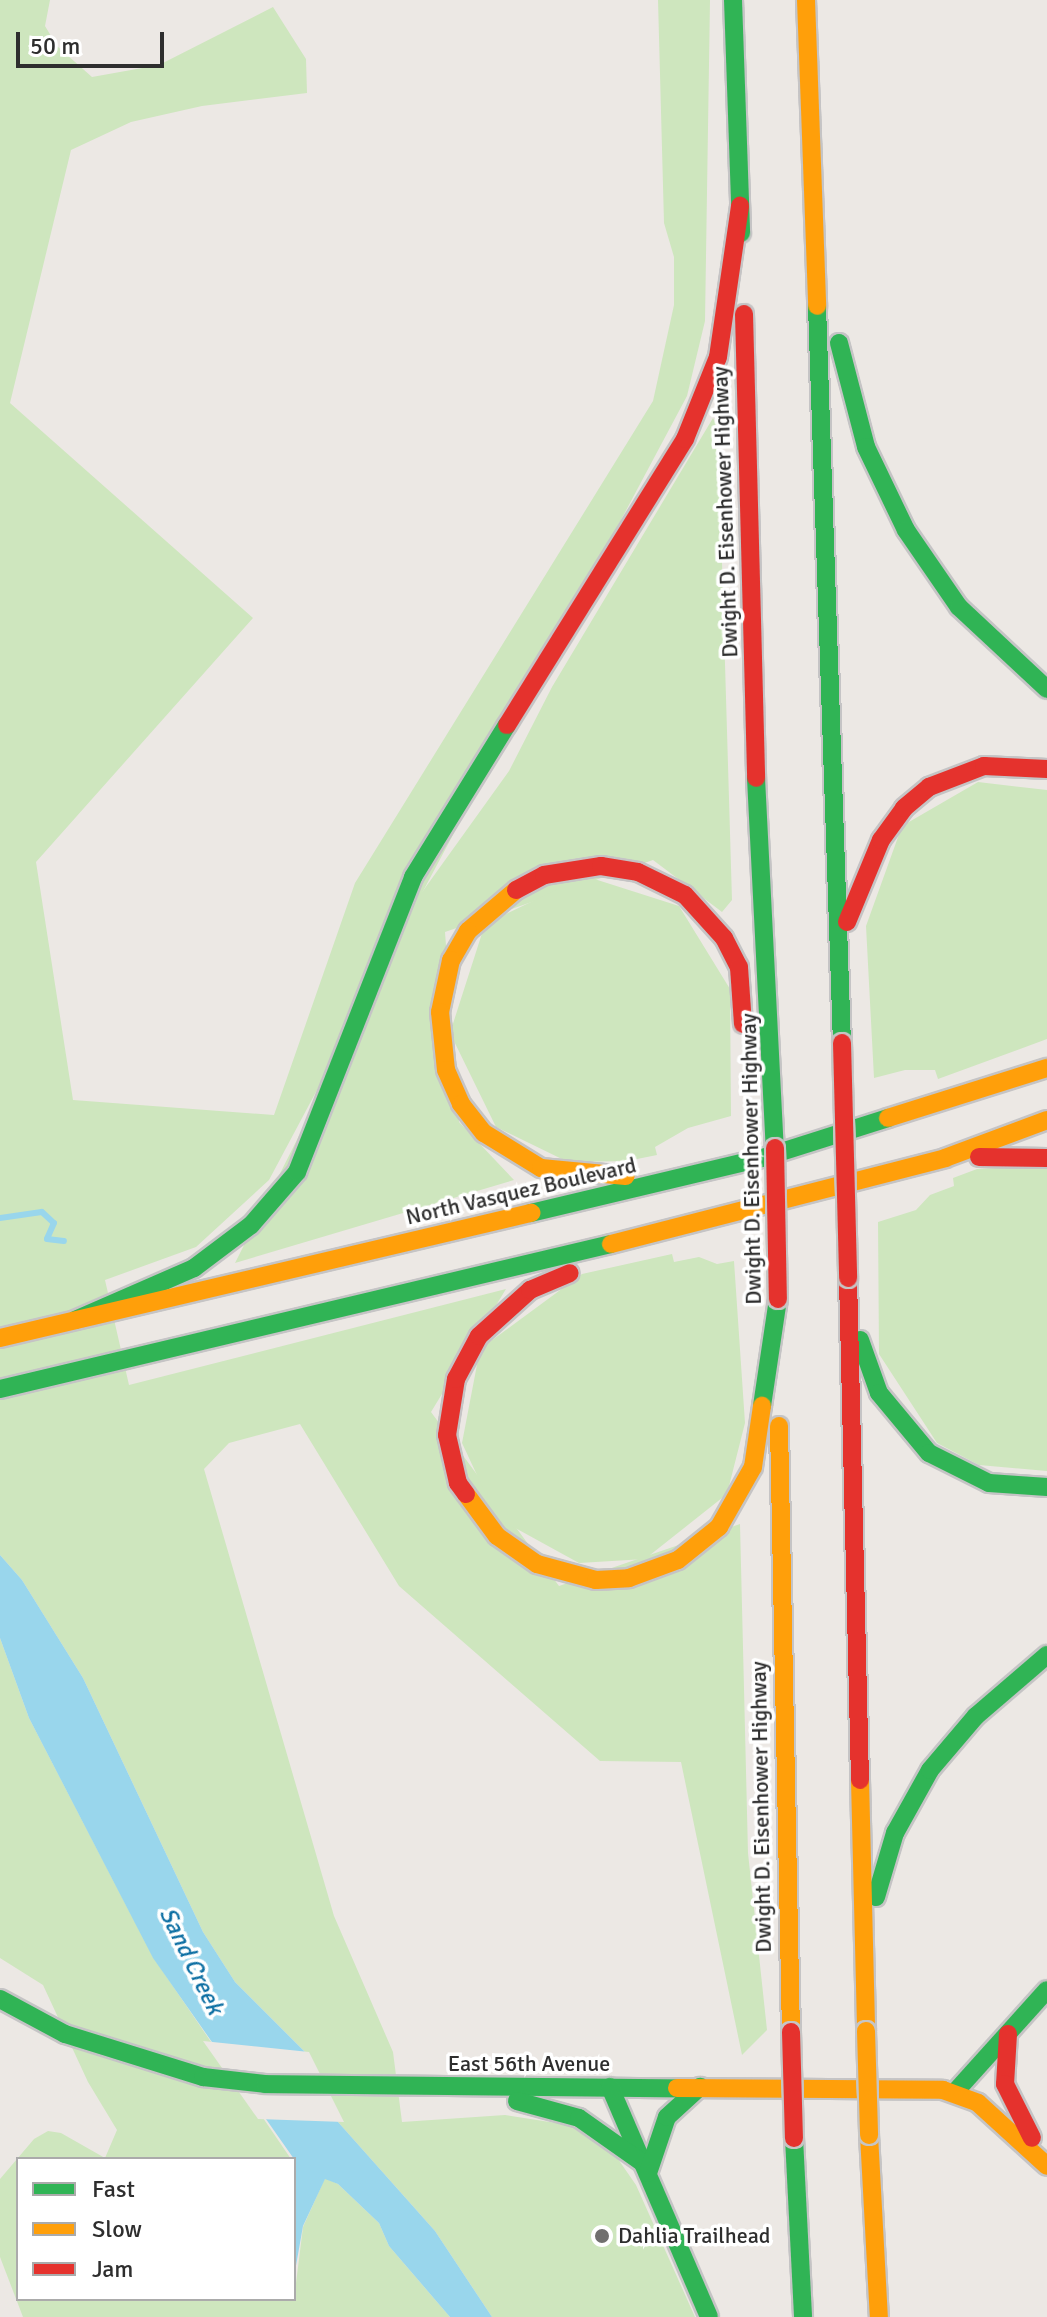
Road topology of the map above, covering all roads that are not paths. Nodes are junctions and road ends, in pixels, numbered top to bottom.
1 (733, 0) edge
2 (806, 0) edge
3 (814, 196) junction
4 (740, 206) junction
5 (1047, 689) edge
6 (1047, 769) edge
7 (840, 947) junction
8 (746, 1050) dead end
9 (1047, 1053) edge
10 (1047, 1068) edge
11 (751, 1078) dead end
12 (976, 1093) junction
13 (1047, 1120) edge
14 (775, 1148) junction
15 (945, 1158) junction
16 (1047, 1158) edge
17 (696, 1174) junction
18 (676, 1229) junction
19 (848, 1278) junction
20 (778, 1299) junction
21 (75, 1320) junction
22 (0, 1338) edge
23 (0, 1389) edge
24 (1047, 1487) edge
25 (1047, 1655) edge
26 (863, 1962) junction
27 (1047, 1990) edge
28 (2, 2006) edge
29 (1008, 2034) junction
30 (610, 2087) junction
31 (700, 2087) junction
32 (413, 2089) junction
33 (955, 2092) junction
34 (1047, 2164) edge
35 (646, 2169) junction
36 (709, 2317) edge
37 (803, 2317) edge
38 (879, 2317) edge

1 - 4 main road, Dwight D. Eisenhower Highway
2 - 3 main road
3 - 5 main road
3 - 7 main road
4 - 14 main road, Dwight D. Eisenhower Highway
4 - 21 main road
6 - 7 main road
7 - 19 main road, bridge
8 - 17 main road
9 - 12 main road
10 - 12 main road, North Vasquez Boulevard
11 - 14 main road
12 - 17 main road, North Vasquez Boulevard
13 - 15 main road
14 - 20 main road, Dwight D. Eisenhower Highway, bridge
15 - 16 main road
15 - 18 main road
17 - 21 main road, North Vasquez Boulevard
18 - 20 main road
18 - 23 main road
19 - 24 main road
19 - 26 main road
20 - 37 main road, Dwight D. Eisenhower Highway, bridge
21 - 22 main road, North Vasquez Boulevard
25 - 26 main road
26 - 38 main road, bridge
27 - 29 main road
28 - 32 main road, East 56th Avenue
29 - 33 main road
29 - 34 main road
30 - 31 main road, East 56th Avenue
30 - 32 main road, East 56th Avenue
30 - 35 main road
31 - 33 main road, East 56th Avenue
31 - 35 main road
32 - 35 main road
33 - 34 main road
35 - 36 main road

